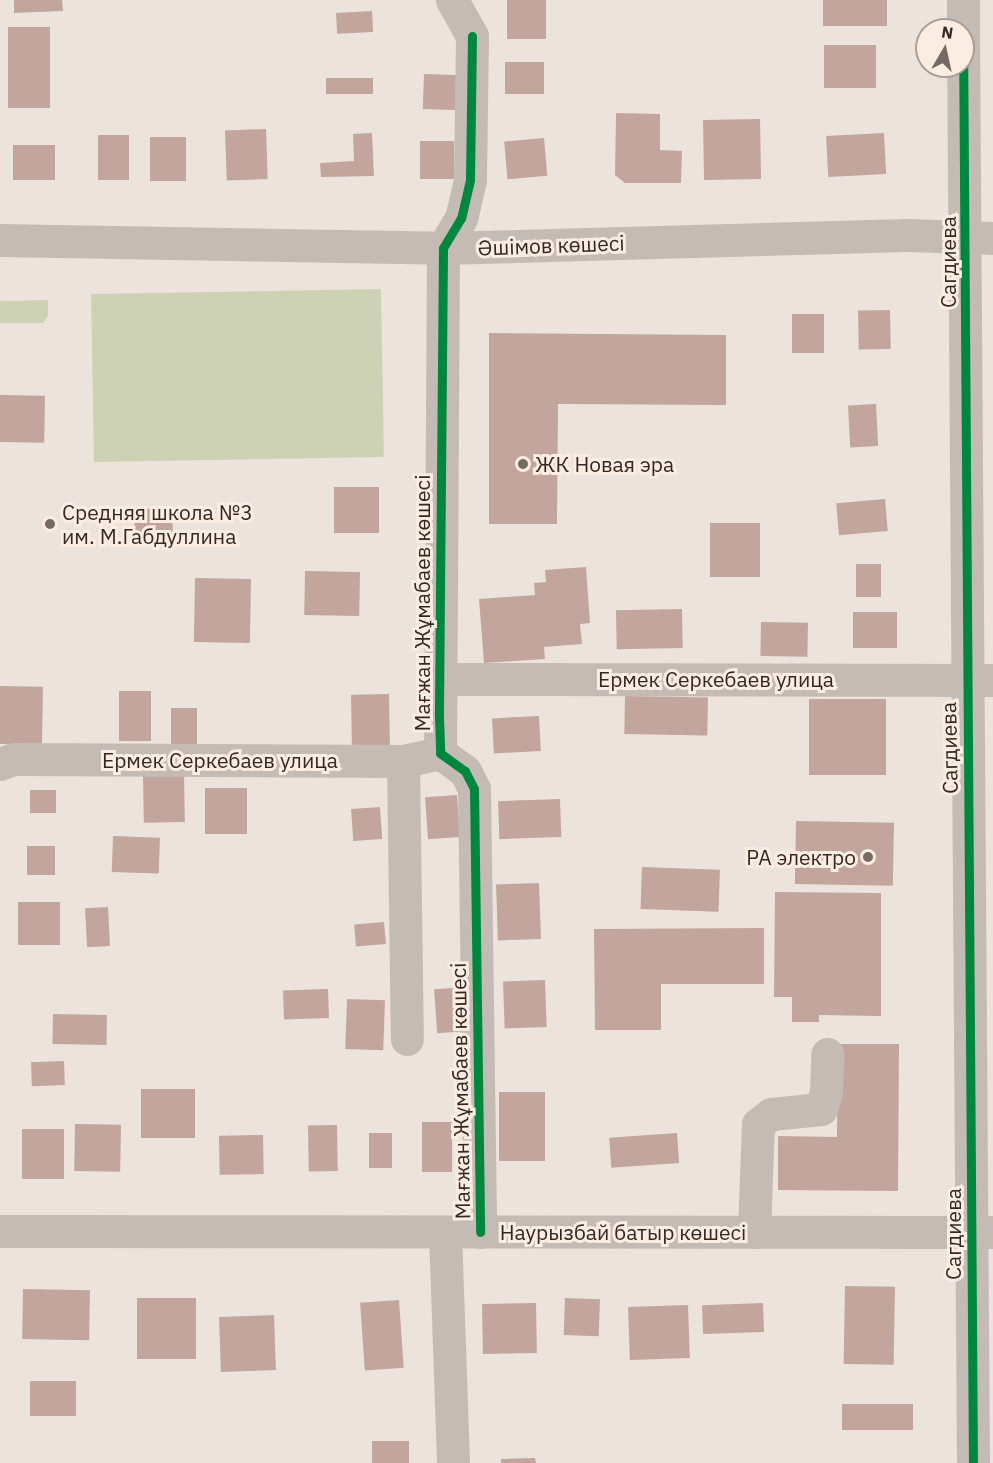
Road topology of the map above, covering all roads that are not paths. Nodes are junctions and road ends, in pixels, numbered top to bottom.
1 (452, 0) edge
2 (966, 13) edge
3 (979, 237) edge
4 (0, 240) edge
5 (443, 248) junction
6 (440, 679) junction
7 (980, 680) edge
8 (440, 753) junction
9 (402, 761) junction
10 (0, 764) edge
11 (980, 794) edge
12 (407, 1039) dead end
13 (827, 1054) dead end
14 (0, 1231) edge
15 (445, 1232) junction
16 (480, 1232) junction
17 (754, 1232) junction
18 (982, 1232) edge
19 (453, 1463) edge
20 (974, 1463) edge

1 - 5 street
2 - 3 street, Сагдиева
3 - 5 street, Әшімов көшесі
3 - 7 street, Сагдиева
4 - 5 street, Әшімов көшесі
5 - 6 street, Мағжан Жұмабаев көшесі
6 - 7 street, Ермек Серкебаев улица
6 - 8 street, Мағжан Жұмабаев көшесі
7 - 11 street, Сагдиева
8 - 9 street, Ермек Серкебаев улица
8 - 16 street, Мағжан Жұмабаев көшесі
9 - 10 street, Ермек Серкебаев улица
9 - 12 street
11 - 18 street, Сагдиева
13 - 17 street
14 - 15 street, Наурызбай батыр көшесі
15 - 16 street, Наурызбай батыр көшесі
15 - 19 street, Мағжан Жұмабаев көшесі
16 - 17 street, Наурызбай батыр көшесі
17 - 18 street, Наурызбай батыр көшесі
18 - 20 street, Сагдиева

